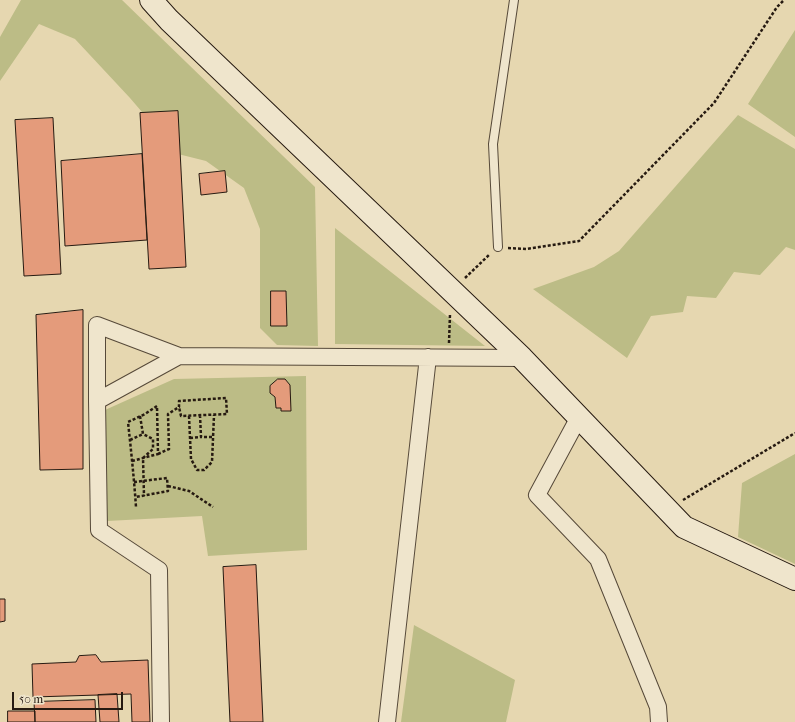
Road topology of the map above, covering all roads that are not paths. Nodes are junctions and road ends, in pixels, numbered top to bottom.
1 (151, 0) edge
2 (514, 0) edge
3 (498, 247) road end
4 (179, 356) junction
5 (428, 357) junction
6 (522, 358) junction
7 (97, 402) junction
8 (579, 417) junction
9 (795, 579) edge
10 (162, 722) edge
11 (387, 722) edge
12 (659, 722) edge

1 - 6 street
2 - 3 lane
4 - 5 street
4 - 7 street
4 - 7 street
5 - 6 street
5 - 11 street
6 - 8 street
7 - 10 street
8 - 9 street
8 - 12 street

